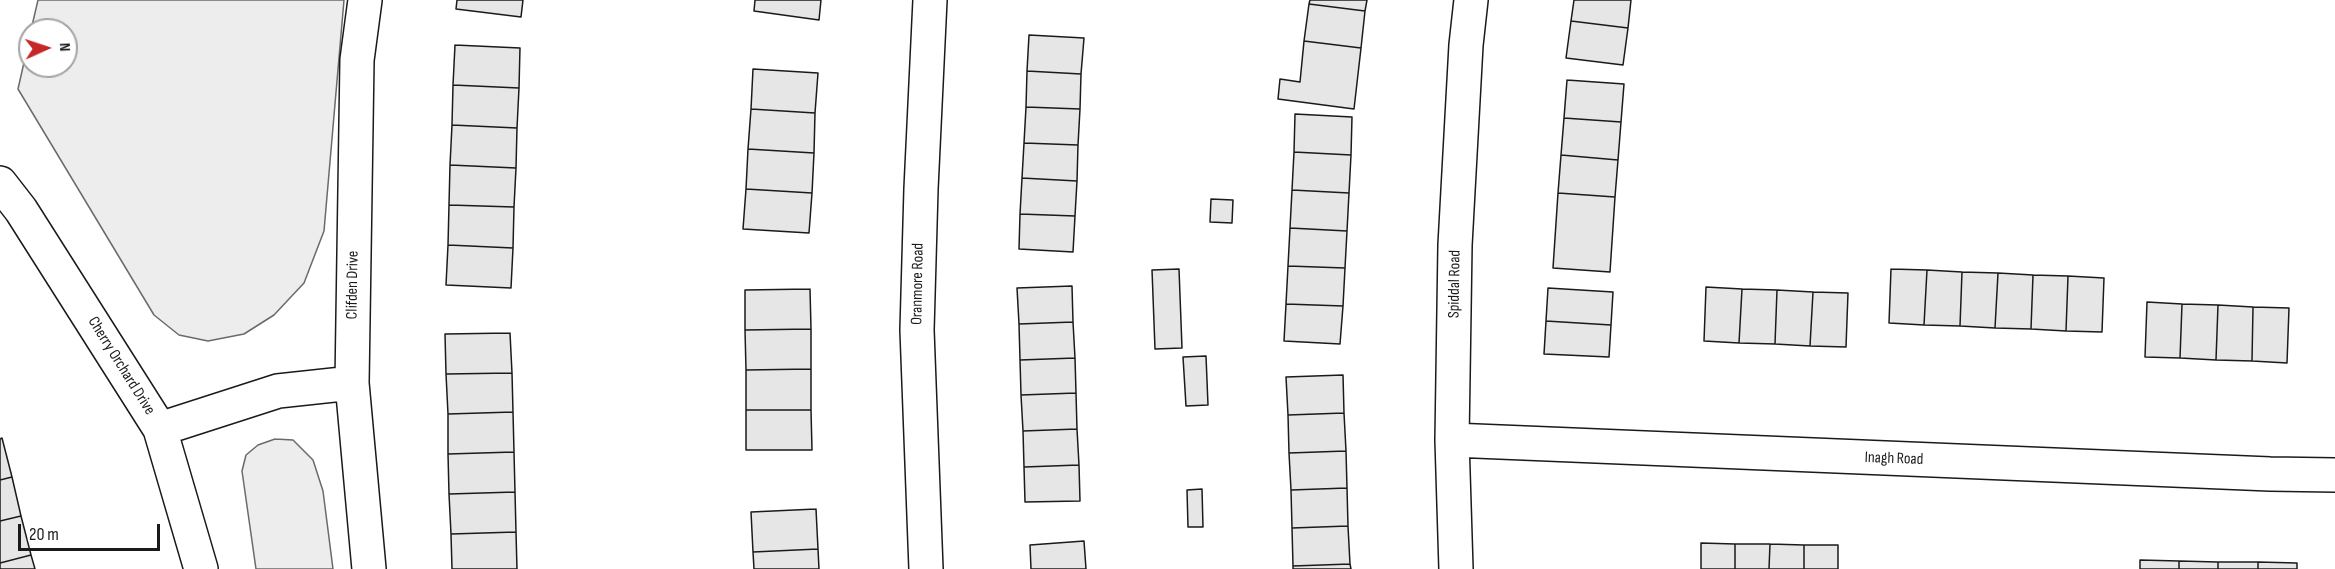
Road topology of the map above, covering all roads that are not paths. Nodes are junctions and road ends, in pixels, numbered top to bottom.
1 (365, 0) edge
2 (930, 0) edge
3 (1471, 0) edge
4 (0, 183) edge
5 (352, 382) junction
6 (160, 429) junction
7 (1452, 440) junction
8 (2335, 474) edge
9 (201, 569) edge
10 (369, 569) edge
11 (926, 569) edge
12 (1456, 569) edge

1 - 5 street, Clifden Drive
2 - 11 street, Oranmore Road
3 - 7 street, Spiddal Road
4 - 6 street, Cherry Orchard Drive
5 - 6 street
5 - 10 street, Clifden Drive
6 - 9 street, Cherry Orchard Drive
7 - 8 street, Inagh Road
7 - 12 street, Spiddal Road

